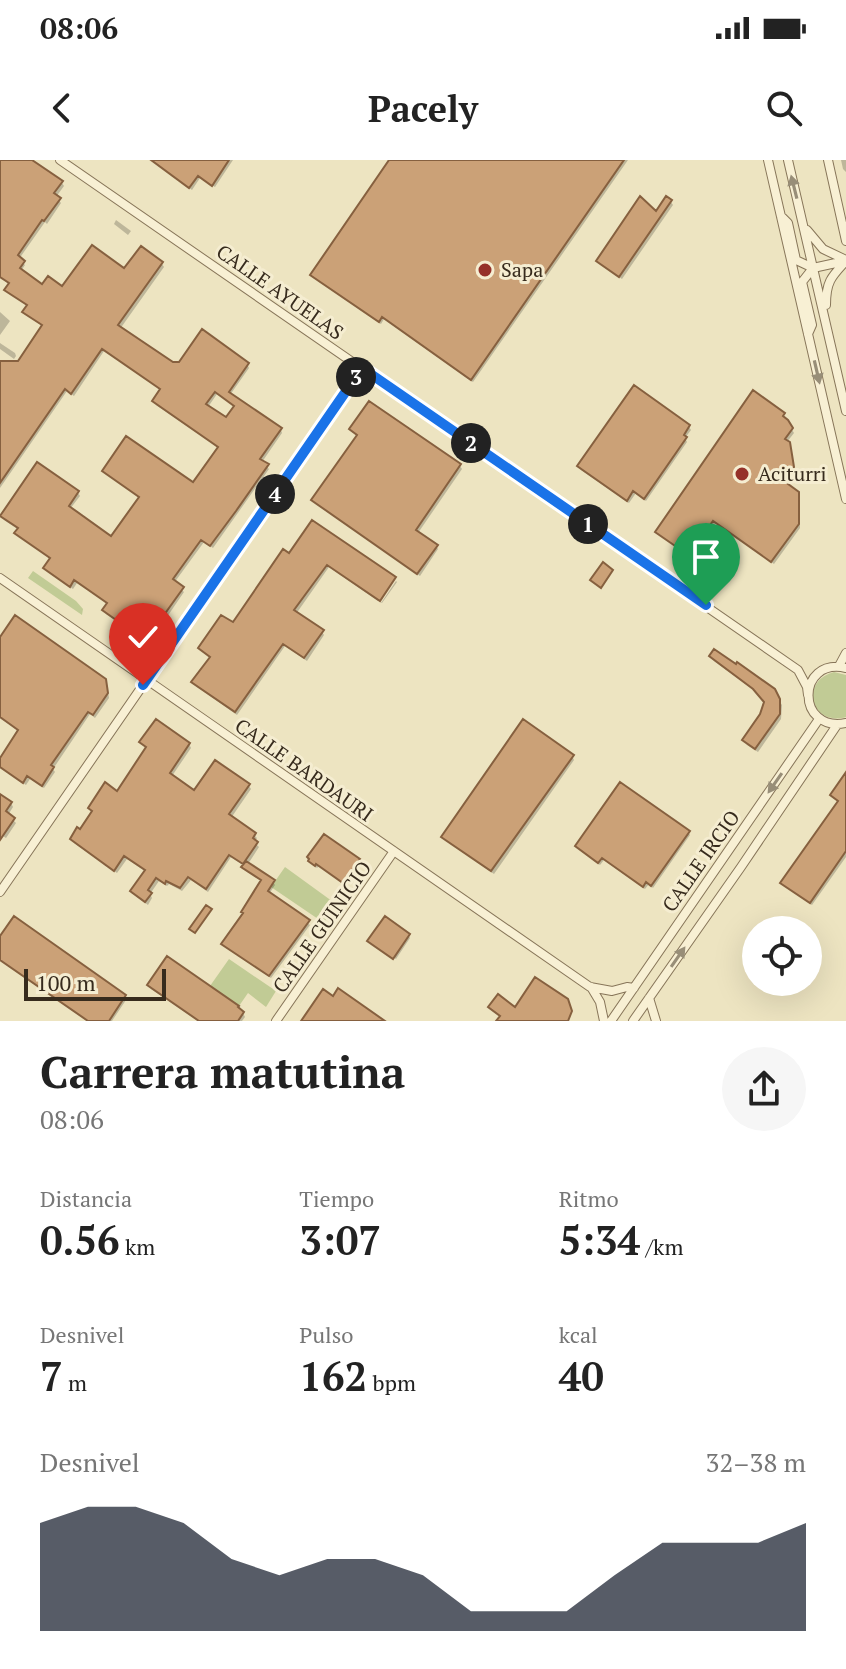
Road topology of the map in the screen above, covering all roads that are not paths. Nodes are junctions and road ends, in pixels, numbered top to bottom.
1 (60, 160) edge
2 (768, 160) edge
3 (788, 160) edge
4 (828, 160) edge
5 (780, 215) junction
6 (804, 225) junction
7 (846, 241) edge
8 (846, 260) edge
9 (813, 268) junction
10 (825, 316) junction
11 (808, 334) junction
12 (362, 368) junction
13 (837, 369) junction
14 (846, 385) edge
15 (846, 411) edge
16 (846, 499) edge
17 (0, 578) edge
18 (846, 653) edge
19 (842, 667) edge
20 (826, 668) junction
21 (798, 670) junction
22 (147, 680) junction
23 (808, 695) junction
24 (819, 719) junction
25 (843, 724) edge
26 (394, 851) junction
27 (0, 892) edge
28 (590, 987) junction
29 (634, 988) junction
30 (649, 998) junction
31 (276, 1021) edge
32 (604, 1021) edge
33 (611, 1021) edge
34 (633, 1021) edge
35 (656, 1021) edge

1 - 12 street, CALLE AYUELAS
2 - 5 street
6 -> 3 street
4 - 7 street
5 - 9 street
5 - 11 street
6 - 8 street
6 - 9 street
8 - 9 street
8 - 10 street
9 - 10 street
9 - 11 street
10 - 13 street
11 -> 16 street
12 - 21 street, CALLE AYUELAS
12 - 22 street
13 - 14 street
13 - 15 street
17 - 22 street, CALLE BARDAURI
18 - 19 street
19 - 20 street
20 - 21 street
20 - 23 street
21 - 23 street
22 - 26 street, CALLE BARDAURI
22 - 27 street
23 - 24 street
24 - 25 street
24 -> 29 street, CALLE IRCIO
30 -> 25 street, CALLE IRCIO
26 - 28 street, CALLE BARDAURI
26 - 31 street, CALLE GUINICIO
28 - 29 street
28 - 32 street
29 - 33 street, CALLE IRCIO
30 - 34 street, CALLE IRCIO
30 - 35 street

